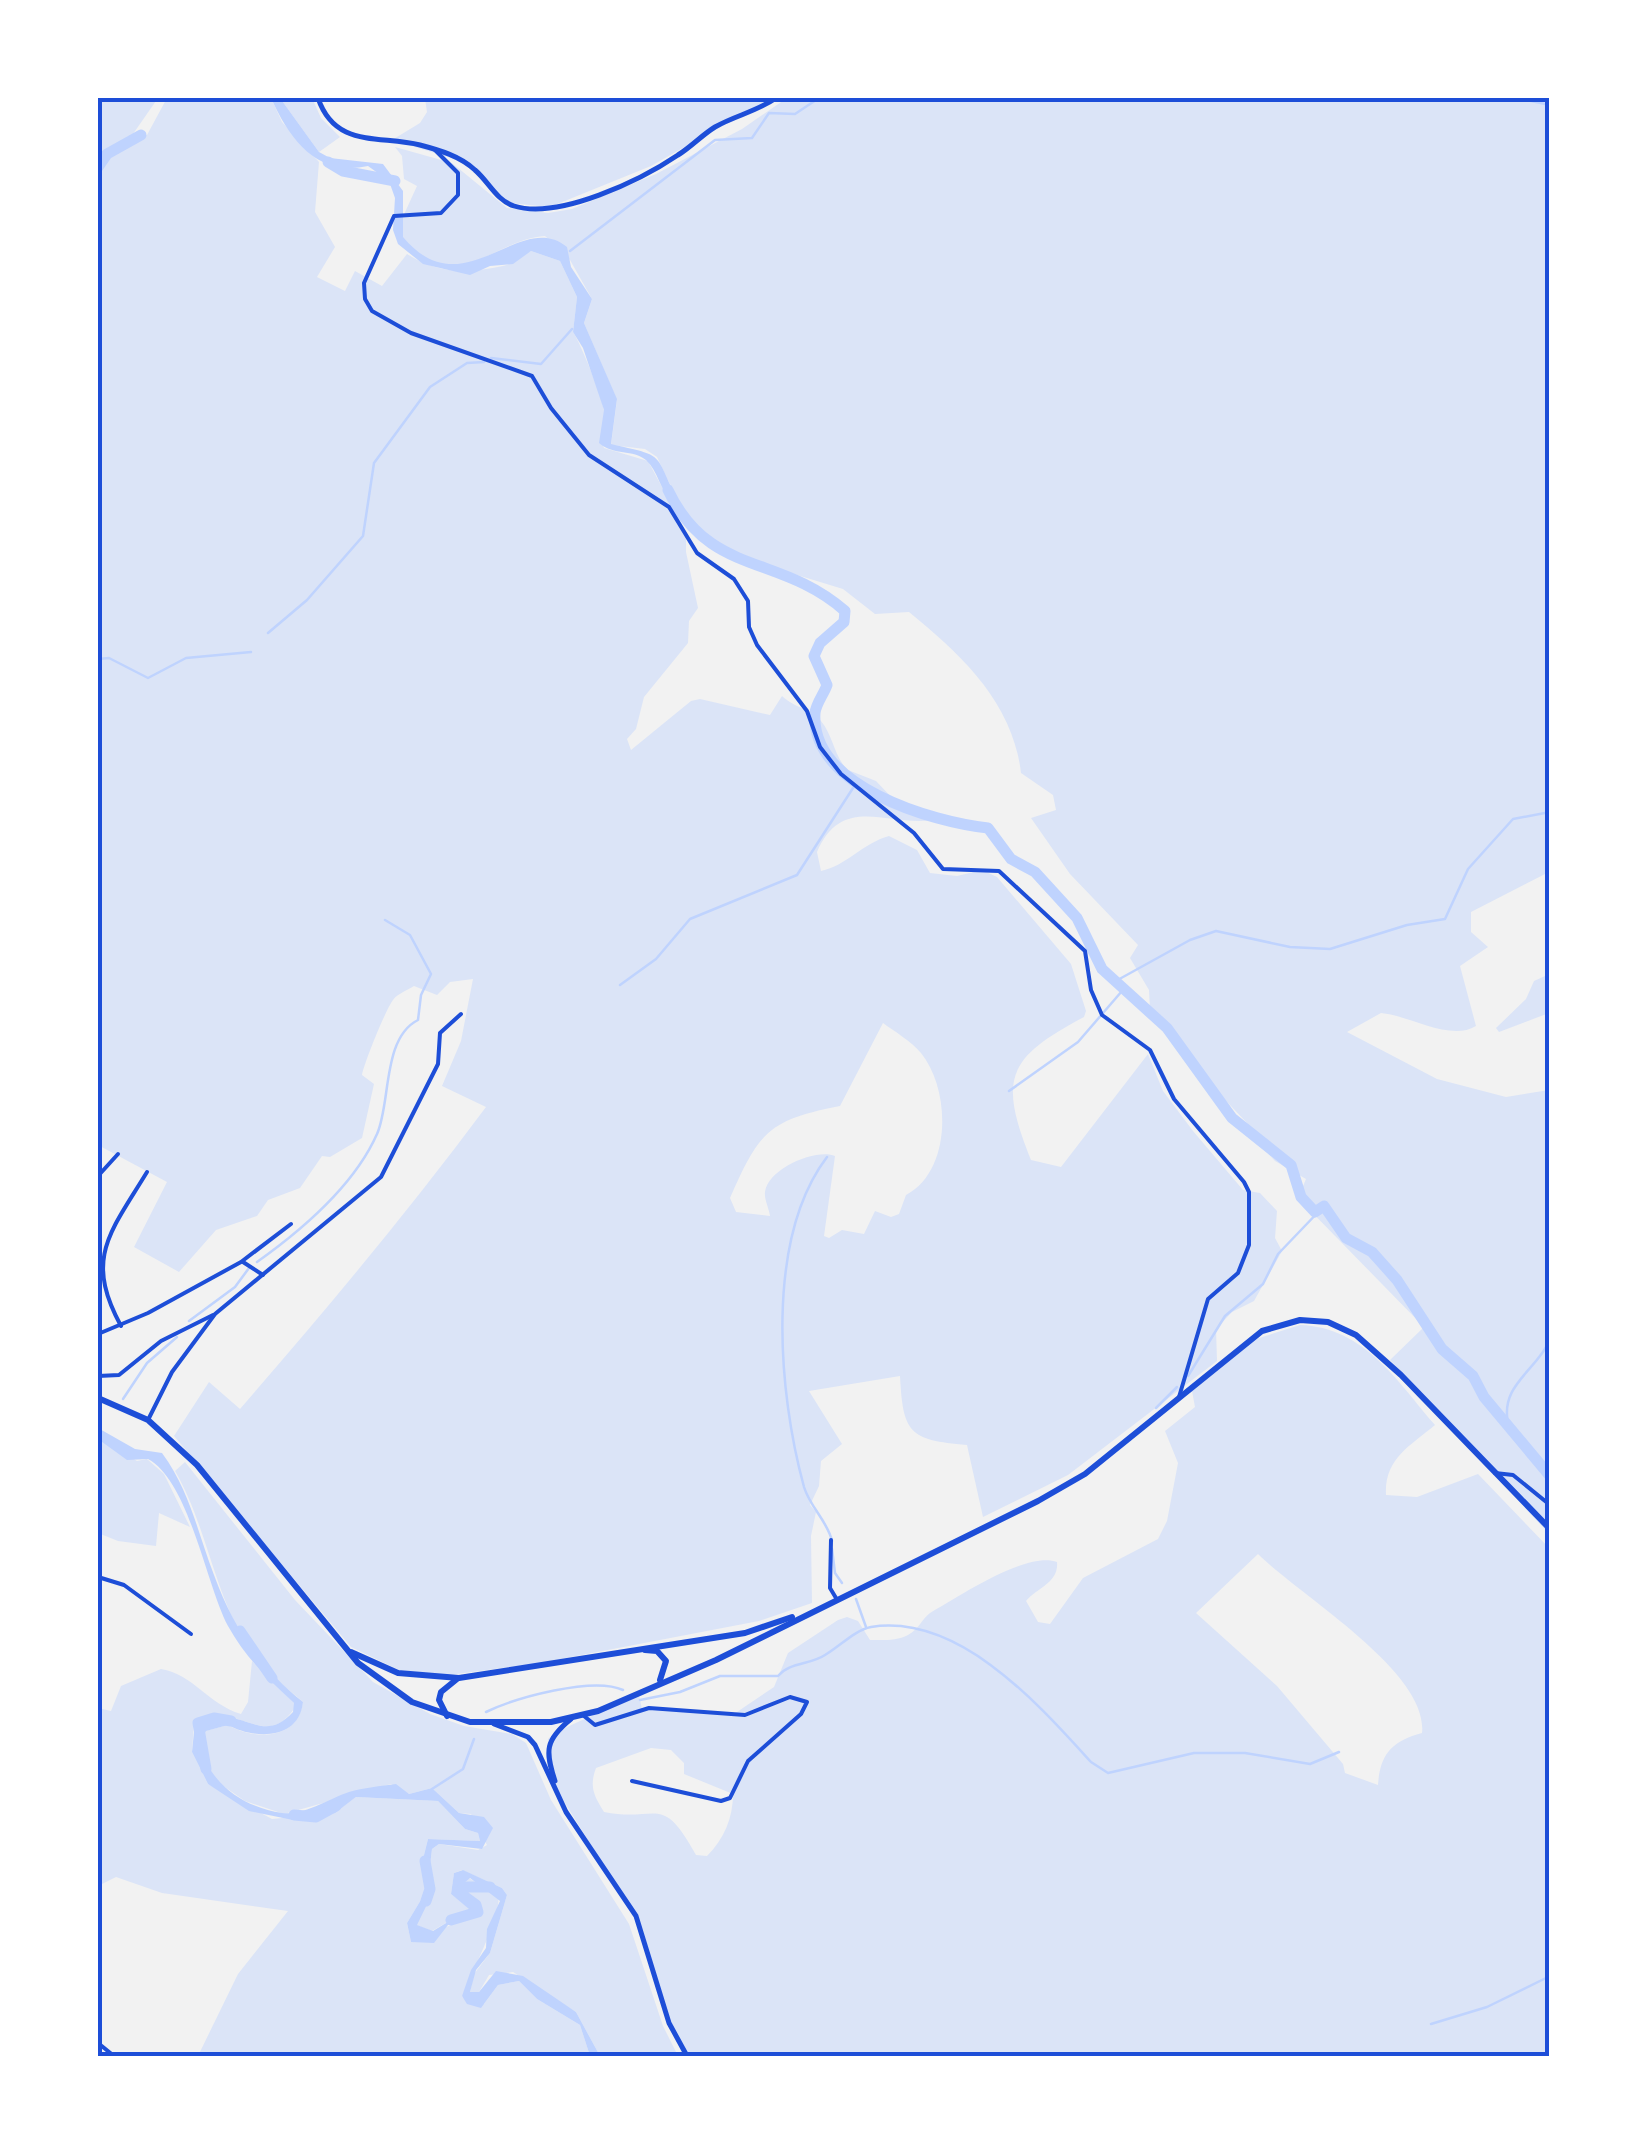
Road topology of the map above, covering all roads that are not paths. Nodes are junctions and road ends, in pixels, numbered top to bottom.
1 (318, 98) edge
2 (776, 98) edge
3 (434, 149) junction
4 (461, 1014) dead end
5 (118, 1154) dead end
6 (146, 1172) dead end
7 (98, 1176) edge
8 (292, 1224) dead end
9 (241, 1262) junction
10 (263, 1275) junction
11 (215, 1314) junction
12 (121, 1326) junction
13 (98, 1334) edge
14 (98, 1376) edge
15 (1179, 1397) junction
16 (98, 1398) edge
17 (148, 1420) junction
18 (1495, 1473) junction
19 (1550, 1504) edge
20 (1550, 1529) edge
21 (831, 1540) dead end
22 (98, 1576) edge
23 (836, 1598) junction
24 (814, 1610) junction
25 (191, 1634) dead end
26 (345, 1649) junction
27 (629, 1650) junction
28 (459, 1678) junction
29 (658, 1682) junction
30 (584, 1716) junction
31 (448, 1717) junction
32 (572, 1718) junction
33 (492, 1724) junction
34 (632, 1781) dead end
35 (566, 1812) junction
36 (98, 2044) edge
37 (114, 2056) edge
38 (687, 2056) edge

1 - 3 street
2 - 3 street
3 - 15 street
4 - 10 street
5 - 7 street
6 - 12 street
8 - 9 street
9 - 10 street
9 - 12 street
10 - 11 street
11 - 14 street
11 - 17 street
12 - 13 street
15 - 18 main road
15 - 23 main road
16 - 17 main road
17 - 26 main road
18 - 19 street
18 - 20 main road
21 - 23 street
22 - 25 street
23 - 24 main road
24 - 27 main road
24 - 29 main road
26 - 28 main road
26 - 31 main road
27 - 28 main road
27 - 29 main road
28 - 31 main road
29 - 30 main road
30 - 32 main road
30 - 34 street
31 - 33 main road
32 - 33 main road
32 - 35 street
33 - 35 street
35 - 38 street
36 - 37 street

